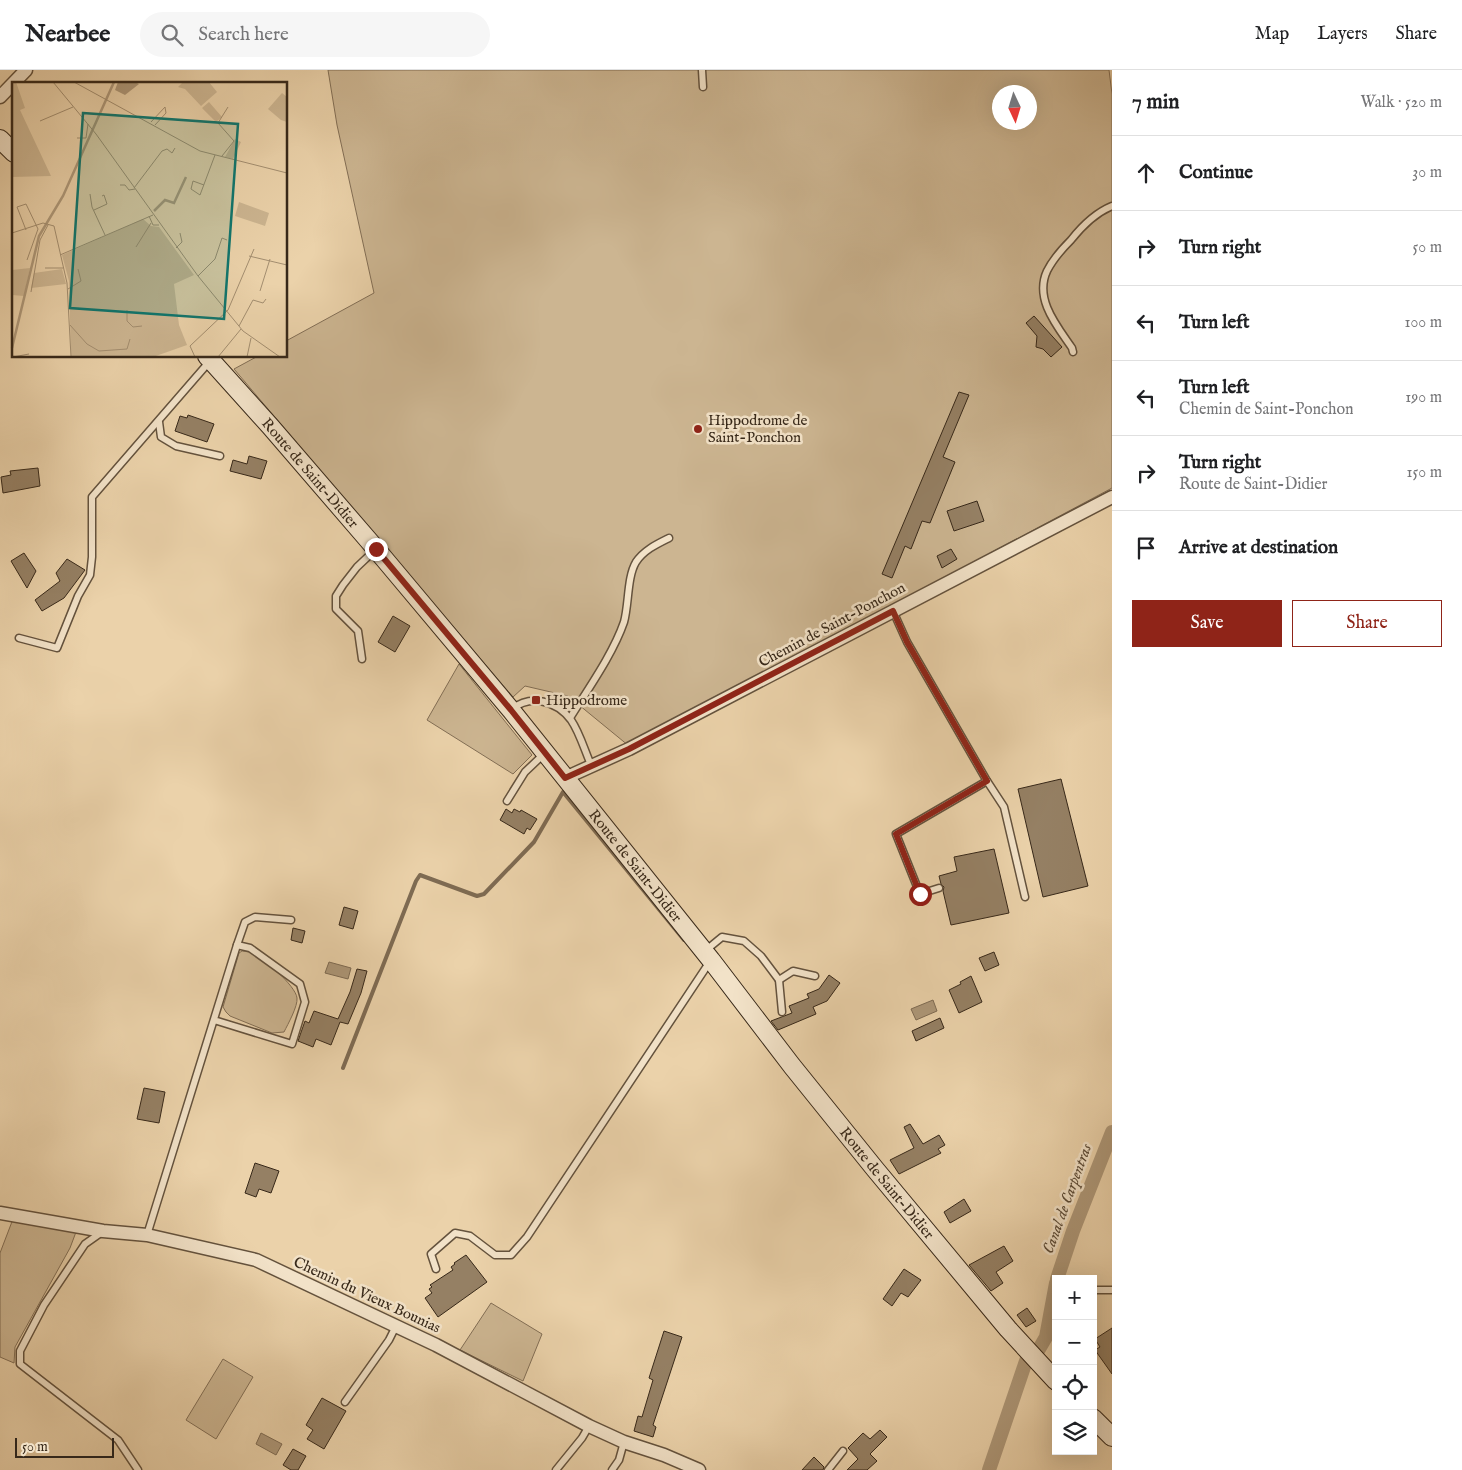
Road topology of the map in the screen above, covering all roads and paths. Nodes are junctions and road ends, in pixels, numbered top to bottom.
1 (26, 70) edge
2 (702, 70) edge
3 (14, 82) edge
4 (12, 85) edge
5 (703, 87) dead end
6 (0, 97) edge
7 (0, 139) edge
8 (12, 151) edge
9 (1112, 206) edge
10 (1073, 352) dead end
11 (209, 358) edge
12 (159, 422) junction
13 (220, 456) dead end
14 (1112, 497) edge
15 (669, 538) dead end
16 (376, 549) junction
17 (893, 611) junction
18 (19, 638) dead end
19 (362, 659) dead end
20 (511, 710) junction
21 (570, 718) junction
22 (545, 754) junction
23 (592, 767) junction
24 (565, 778) junction
25 (987, 781) junction
26 (507, 801) dead end
27 (939, 888) dead end
28 (1025, 897) dead end
29 (291, 920) dead end
30 (237, 945) junction
31 (707, 956) junction
32 (815, 976) dead end
33 (779, 980) junction
34 (782, 1012) dead end
35 (214, 1020) junction
36 (0, 1212) edge
37 (103, 1231) junction
38 (147, 1235) junction
39 (436, 1269) dead end
40 (1097, 1290) edge
41 (1112, 1290) edge
42 (396, 1326) junction
43 (1052, 1377) edge
44 (345, 1402) dead end
45 (1097, 1422) edge
46 (589, 1426) junction
47 (1112, 1437) edge
48 (624, 1442) junction
49 (843, 1451) dead end
50 (138, 1470) edge
51 (556, 1470) edge
52 (612, 1470) edge
53 (699, 1470) edge
54 (828, 1470) edge

1 - 3 street
2 - 5 lane
4 - 6 street
7 - 8 main road
9 - 10 lane
11 - 12 lane
11 - 16 main road, Route de Saint-Didier
12 - 13 lane
12 - 18 lane
14 - 17 street, Chemin de Saint-Ponchon
15 - 21 lane
16 - 19 lane
16 - 20 main road, Route de Saint-Didier
17 - 23 street, Chemin de Saint-Ponchon
17 - 25 lane
20 - 21 lane
20 - 22 main road, Route de Saint-Didier
21 - 23 lane
22 - 24 main road, Route de Saint-Didier
22 - 26 lane
23 - 24 street, Chemin de Saint-Ponchon
24 - 31 main road, Route de Saint-Didier
25 - 27 lane
25 - 28 lane
29 - 30 lane
30 - 35 lane
30 - 35 lane
31 - 33 lane
31 - 39 lane
31 - 43 main road, Route de Saint-Didier
32 - 33 lane
33 - 34 lane
35 - 38 lane
36 - 37 street, Chemin du Vieux Bounias
37 - 38 street, Chemin du Vieux Bounias
37 - 50 lane
38 - 42 street, Chemin du Vieux Bounias
40 - 41 lane
42 - 44 lane
42 - 46 street, Chemin du Vieux Bounias
45 - 47 main road
46 - 48 street, Chemin du Vieux Bounias
46 - 51 lane
48 - 52 lane
48 - 53 street, Chemin du Vieux Bounias
49 - 54 lane

